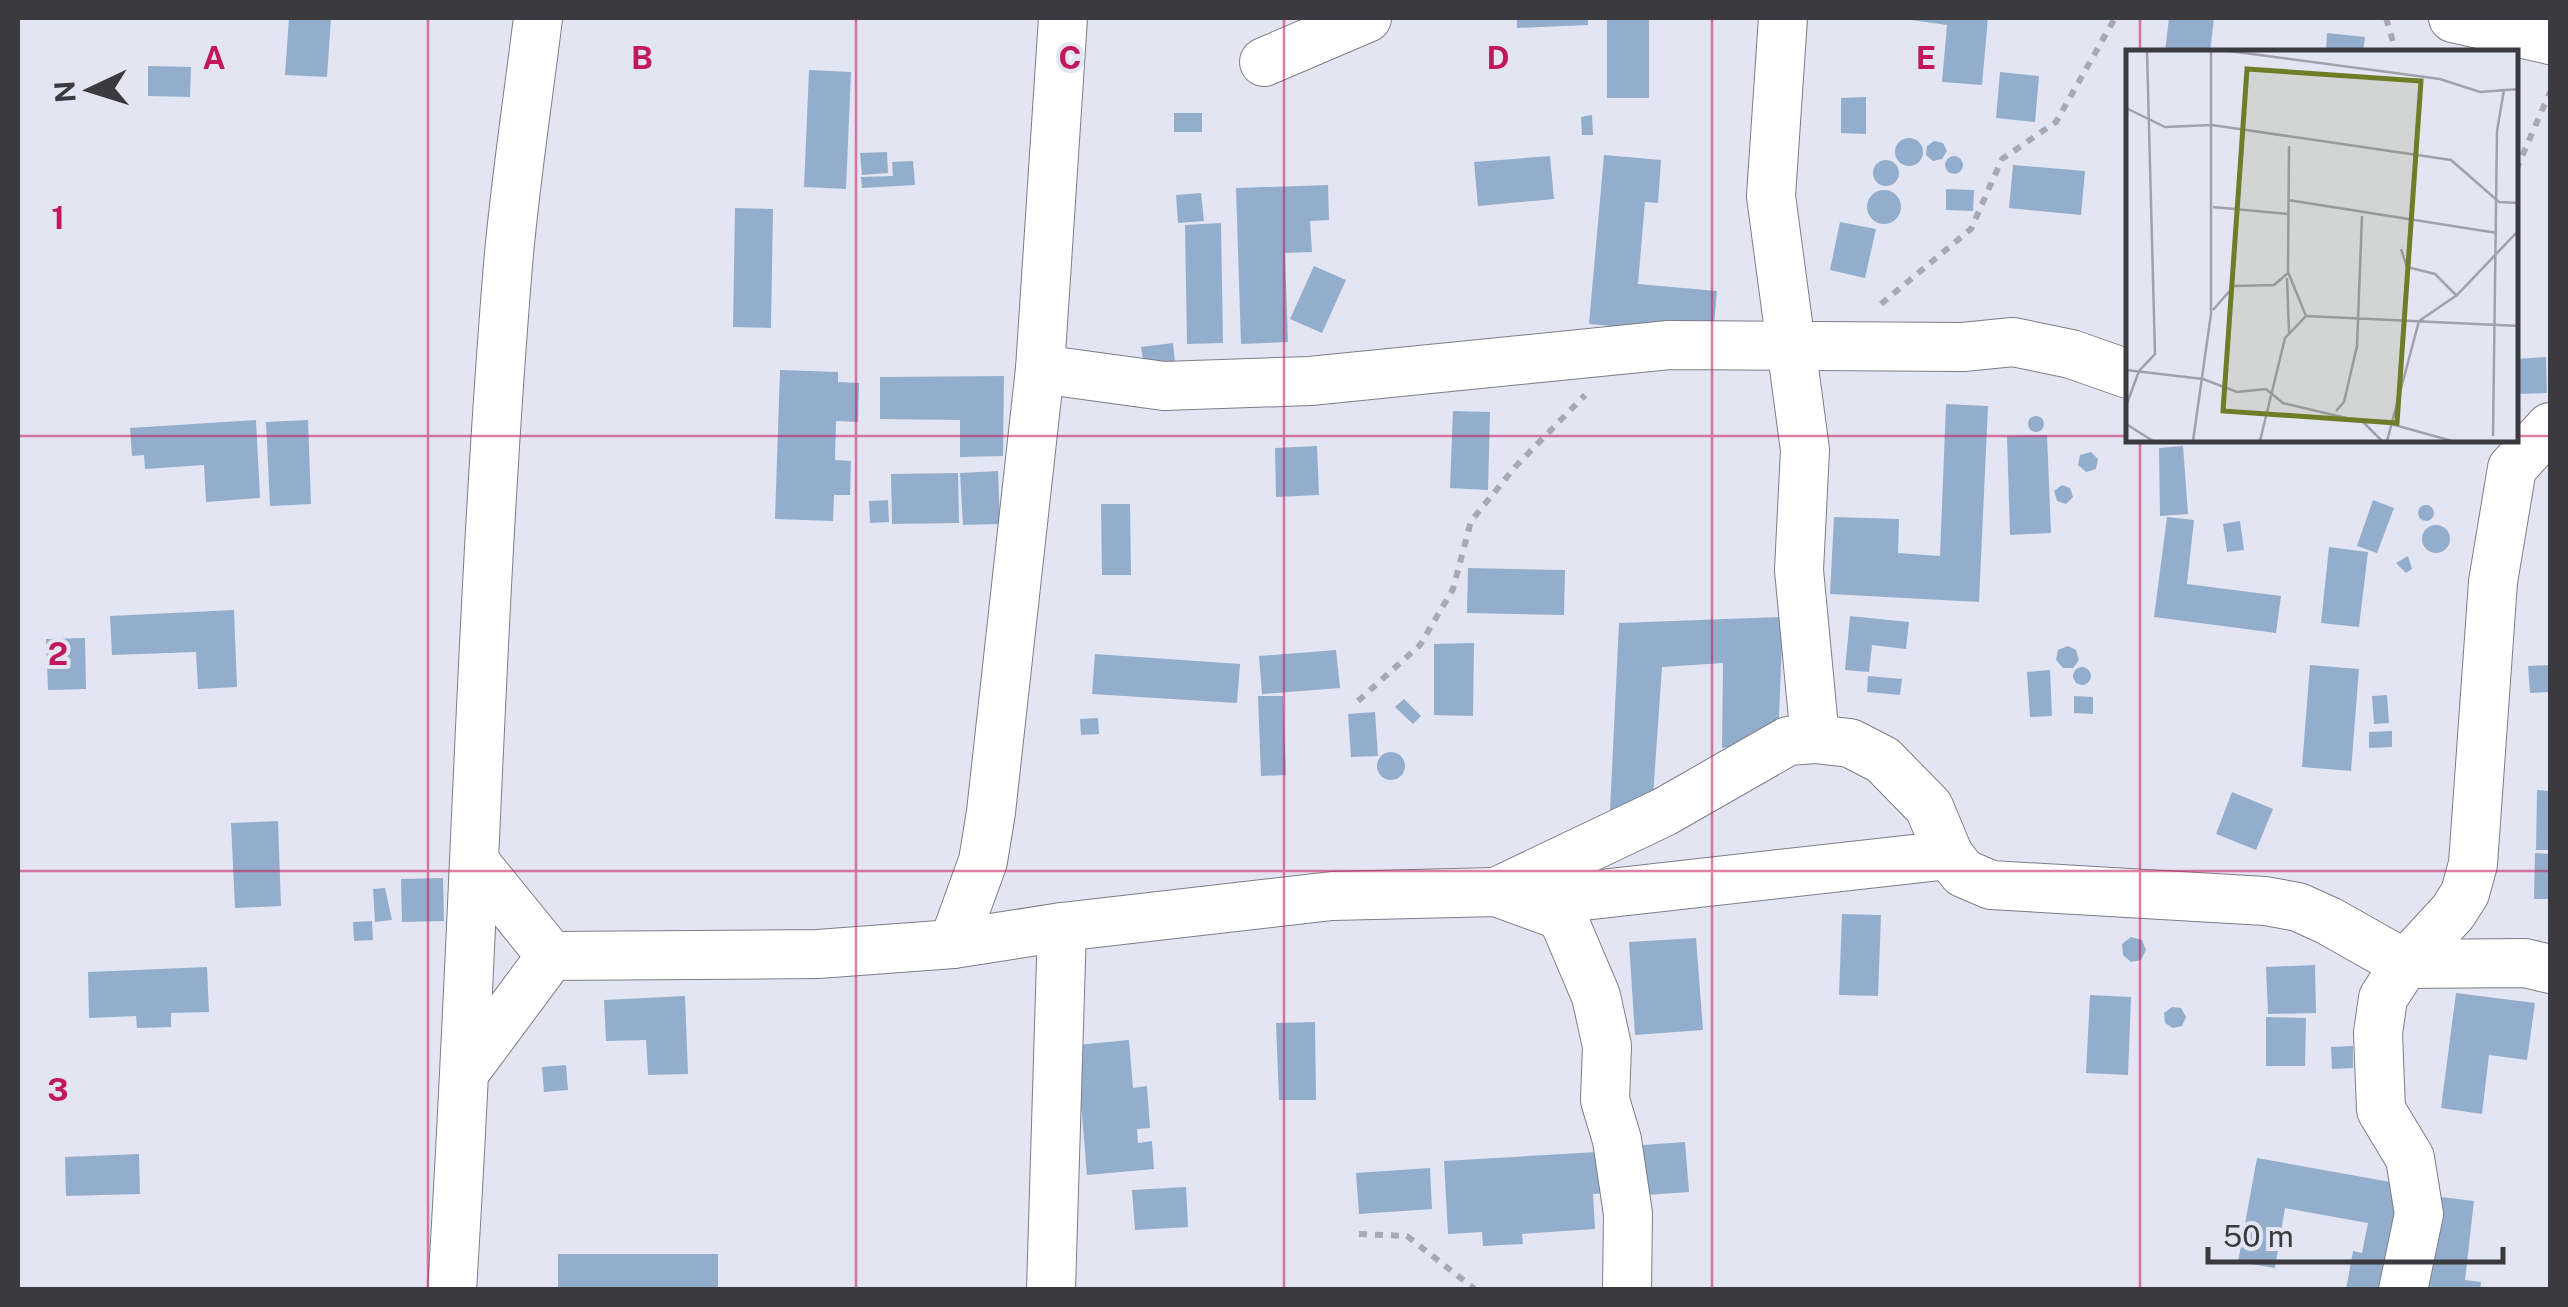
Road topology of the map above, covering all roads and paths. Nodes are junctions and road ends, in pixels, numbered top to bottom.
1 (538, 18) edge
2 (1063, 18) edge
3 (1366, 18) edge
4 (1783, 18) edge
5 (2114, 18) edge
6 (2386, 18) edge
7 (2453, 18) edge
8 (2550, 40) edge
9 (2395, 50) edge
10 (1264, 62) dead end
11 (2550, 92) edge
12 (2518, 165) edge
13 (1794, 343) junction
14 (1874, 345) junction
15 (1620, 350) junction
16 (1040, 370) junction
17 (2126, 373) edge
18 (2526, 446) edge
19 (1358, 700) dead end
20 (1815, 738) junction
21 (1949, 856) junction
22 (477, 865) junction
23 (1513, 897) junction
24 (1062, 926) junction
25 (953, 944) junction
26 (551, 956) junction
27 (2405, 964) junction
28 (2550, 969) edge
29 (466, 1068) junction
30 (1359, 1234) dead end
31 (452, 1290) edge
32 (1051, 1290) edge
33 (1476, 1290) edge
34 (1626, 1290) edge
35 (2403, 1290) edge

1 - 22 street
2 - 16 street
3 - 10 street
4 - 13 street
5 - 14 path
6 - 9 path
7 - 8 street
11 - 12 path
13 - 14 street
13 - 15 street
13 - 20 street
14 - 17 street
15 - 16 street
15 - 19 path
16 - 25 street
18 - 27 street
20 - 21 street
20 - 23 street
21 - 23 street
21 - 27 street
22 - 26 street
22 - 29 street
23 - 24 street
23 - 34 street
24 - 25 street
24 - 32 street
25 - 26 street
26 - 29 street
27 - 28 street
27 - 35 street
29 - 31 street
30 - 33 path

